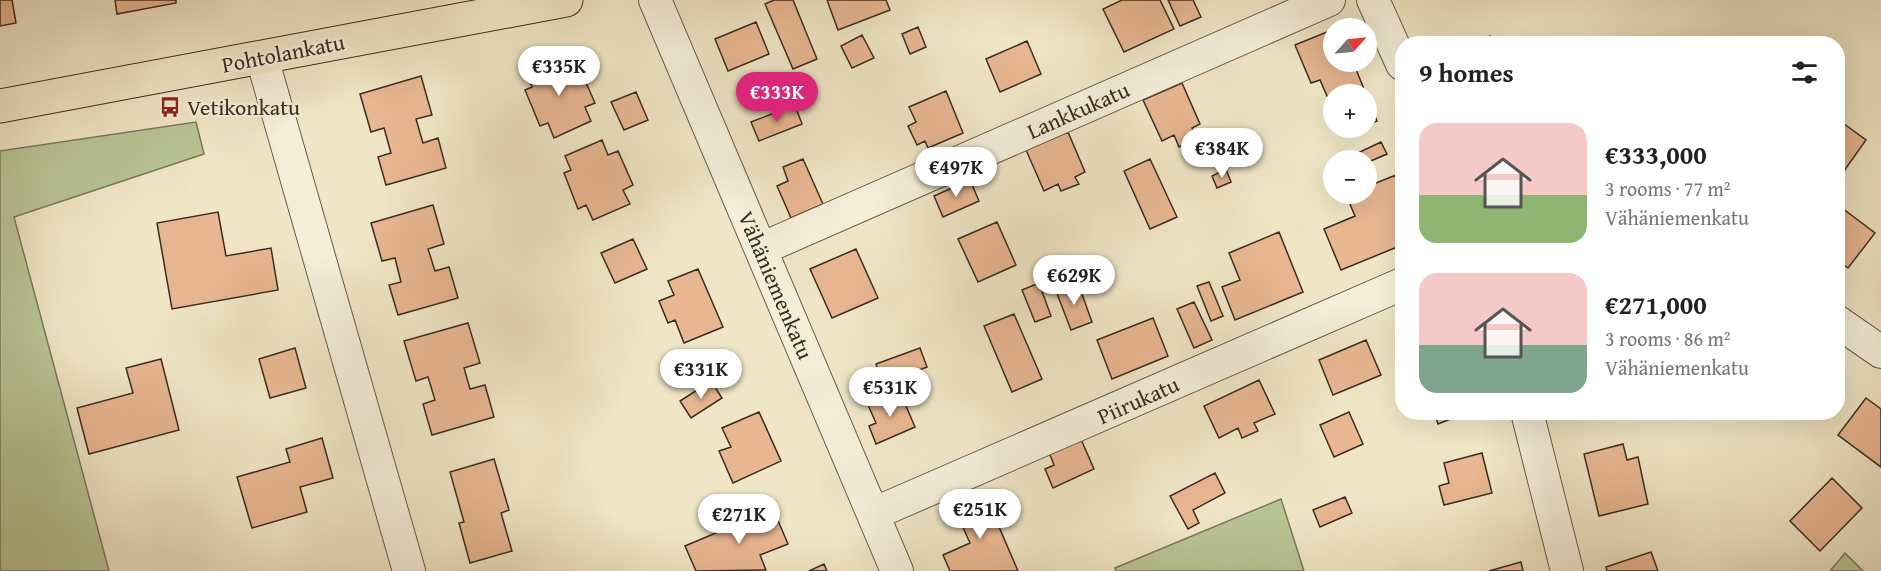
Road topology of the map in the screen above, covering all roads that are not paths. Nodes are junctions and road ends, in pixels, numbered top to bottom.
1 (566, 0) edge
2 (655, 0) edge
3 (1329, 0) edge
4 (1373, 0) edge
5 (1395, 49) edge
6 (262, 58) junction
7 (0, 106) edge
8 (761, 249) junction
9 (1395, 287) edge
10 (1845, 327) edge
11 (1881, 352) edge
12 (1529, 420) edge
13 (873, 514) junction
14 (409, 571) edge
15 (897, 571) edge
16 (1567, 571) edge

1 - 6 main road, Pohtolankatu
2 - 8 street, Vähäniemenkatu
3 - 8 street, Lankkukatu
4 - 5 street
6 - 7 main road, Pohtolankatu
6 - 14 street
8 - 13 street, Vähäniemenkatu
9 - 13 street, Piirukatu
10 - 11 street
12 - 16 street
13 - 15 street, Vähäniemenkatu

